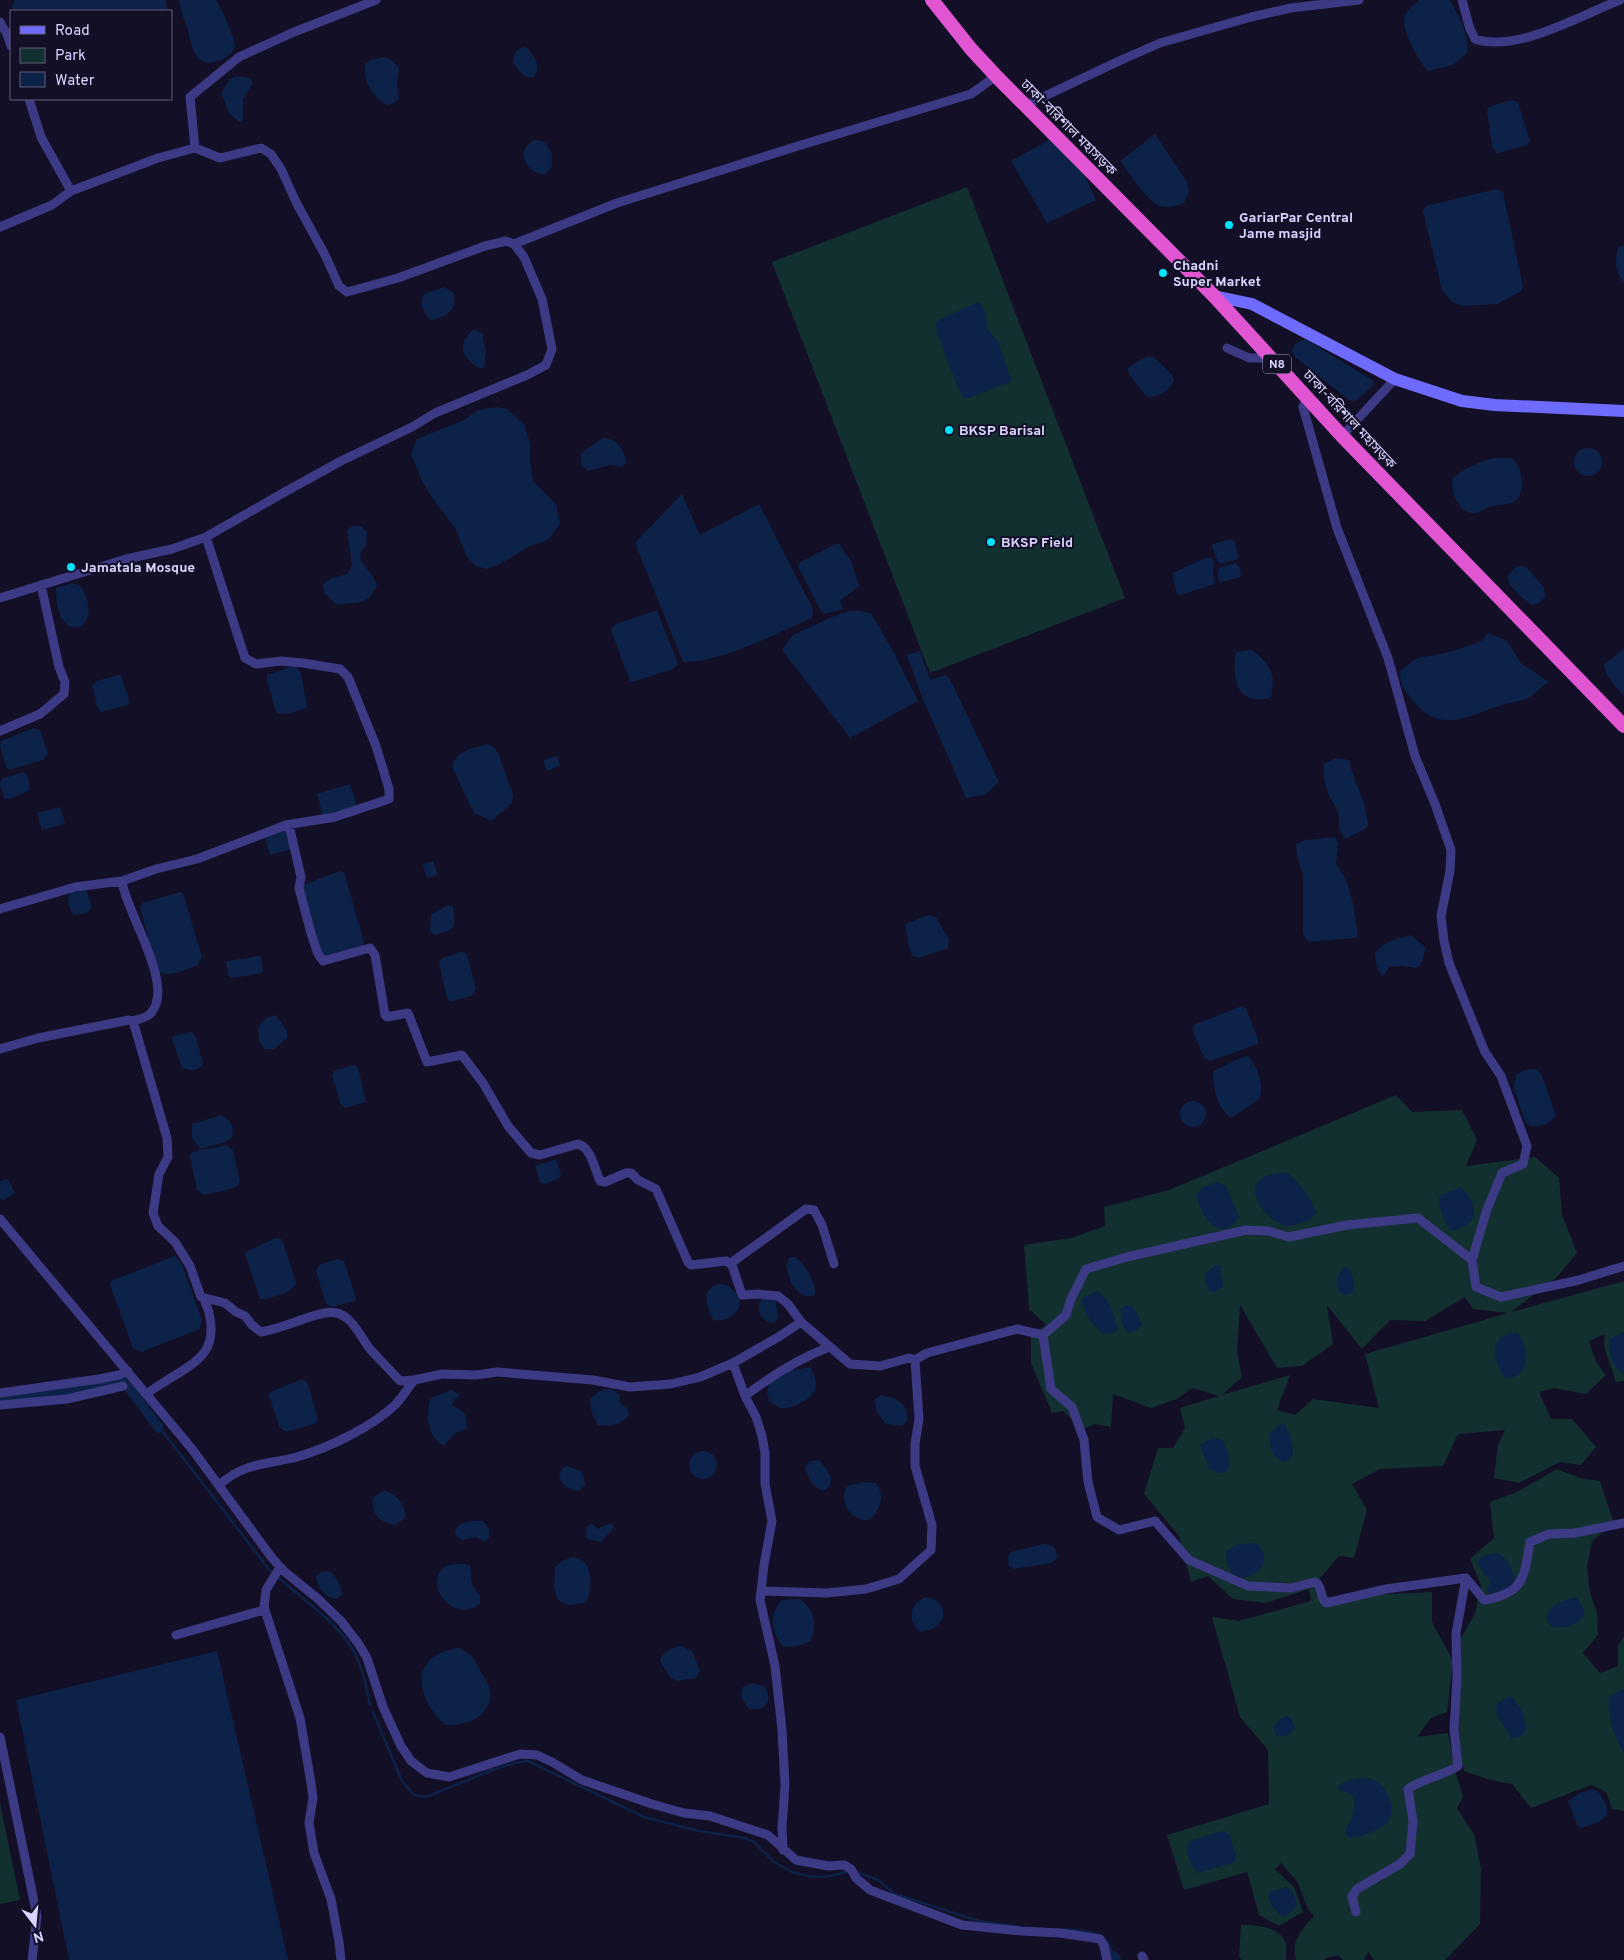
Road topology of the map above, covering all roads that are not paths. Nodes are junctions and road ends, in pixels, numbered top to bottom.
1 (376, 0) edge
2 (932, 0) edge
3 (1359, 0) edge
4 (1462, 0) edge
5 (1620, 0) edge
6 (0, 22) edge
7 (10, 42) edge
8 (997, 77) junction
9 (28, 100) edge
10 (1026, 105) junction
11 (195, 148) junction
12 (71, 191) junction
13 (0, 227) edge
14 (514, 244) junction
15 (1214, 296) junction
16 (1227, 348) dead end
17 (1272, 358) junction
18 (1395, 379) junction
19 (1307, 397) junction
20 (1624, 411) edge
21 (1342, 436) junction
22 (206, 537) junction
23 (40, 585) junction
24 (0, 598) edge
25 (1624, 726) edge
26 (0, 731) edge
27 (289, 825) junction
28 (122, 880) junction
29 (0, 909) edge
30 (134, 1021) junction
31 (0, 1049) edge
32 (0, 1219) edge
33 (1472, 1260) junction
34 (731, 1264) junction
35 (834, 1264) dead end
36 (1624, 1266) edge
37 (204, 1298) junction
38 (801, 1322) junction
39 (1042, 1335) junction
40 (829, 1347) junction
41 (915, 1360) junction
42 (733, 1363) junction
43 (128, 1371) junction
44 (414, 1380) junction
45 (123, 1386) dead end
46 (0, 1392) edge
47 (147, 1394) junction
48 (745, 1396) junction
49 (0, 1405) edge
50 (219, 1485) junction
51 (1624, 1523) edge
52 (280, 1567) junction
53 (1466, 1578) junction
54 (761, 1591) junction
55 (264, 1610) junction
56 (176, 1635) dead end
57 (0, 1737) edge
58 (783, 1850) junction
59 (1356, 1912) dead end
60 (32, 1960) edge
61 (341, 1960) edge
62 (1107, 1960) edge

1 - 11 street
2 - 8 highway, ঢাকা-বরিশাল মহাসড়ক / N8
3 - 10 street
4 - 5 street
6 - 7 street
8 - 10 highway, ঢাকা-বরিশাল মহাসড়ক / N8
8 - 14 street
9 - 12 street
10 - 15 highway, ঢাকা-বরিশাল মহাসড়ক / N8
11 - 12 street
11 - 14 street
12 - 13 street
14 - 22 street
15 - 17 highway, ঢাকা-বরিশাল মহাসড়ক / N8
15 - 18 main road
16 - 17 street
17 - 19 highway, ঢাকা-বরিশাল মহাসড়ক / N8
18 - 20 main road
18 - 21 street
19 - 21 highway, ঢাকা-বরিশাল মহাসড়ক / N8
19 - 33 street
21 - 25 highway, ঢাকা-বরিশাল মহাসড়ক / N8
22 - 23 street
22 - 27 street
23 - 24 street
23 - 26 street
27 - 28 street
27 - 34 street
28 - 29 street
28 - 30 street
30 - 31 street
30 - 37 street
32 - 43 street
33 - 36 street
33 - 39 street
34 - 35 street
34 - 38 street
37 - 44 street
37 - 47 street
38 - 40 street
38 - 42 street
39 - 41 street
39 - 53 street
40 - 41 street
40 - 48 street
41 - 54 street
42 - 44 street
42 - 48 street
43 - 46 street
43 - 47 street
44 - 50 street
45 - 49 street
47 - 50 street
48 - 54 street
50 - 52 street
51 - 53 street
52 - 55 street
52 - 58 street
53 - 59 street
54 - 58 street
55 - 56 street
55 - 61 street
57 - 60 street
58 - 62 street

